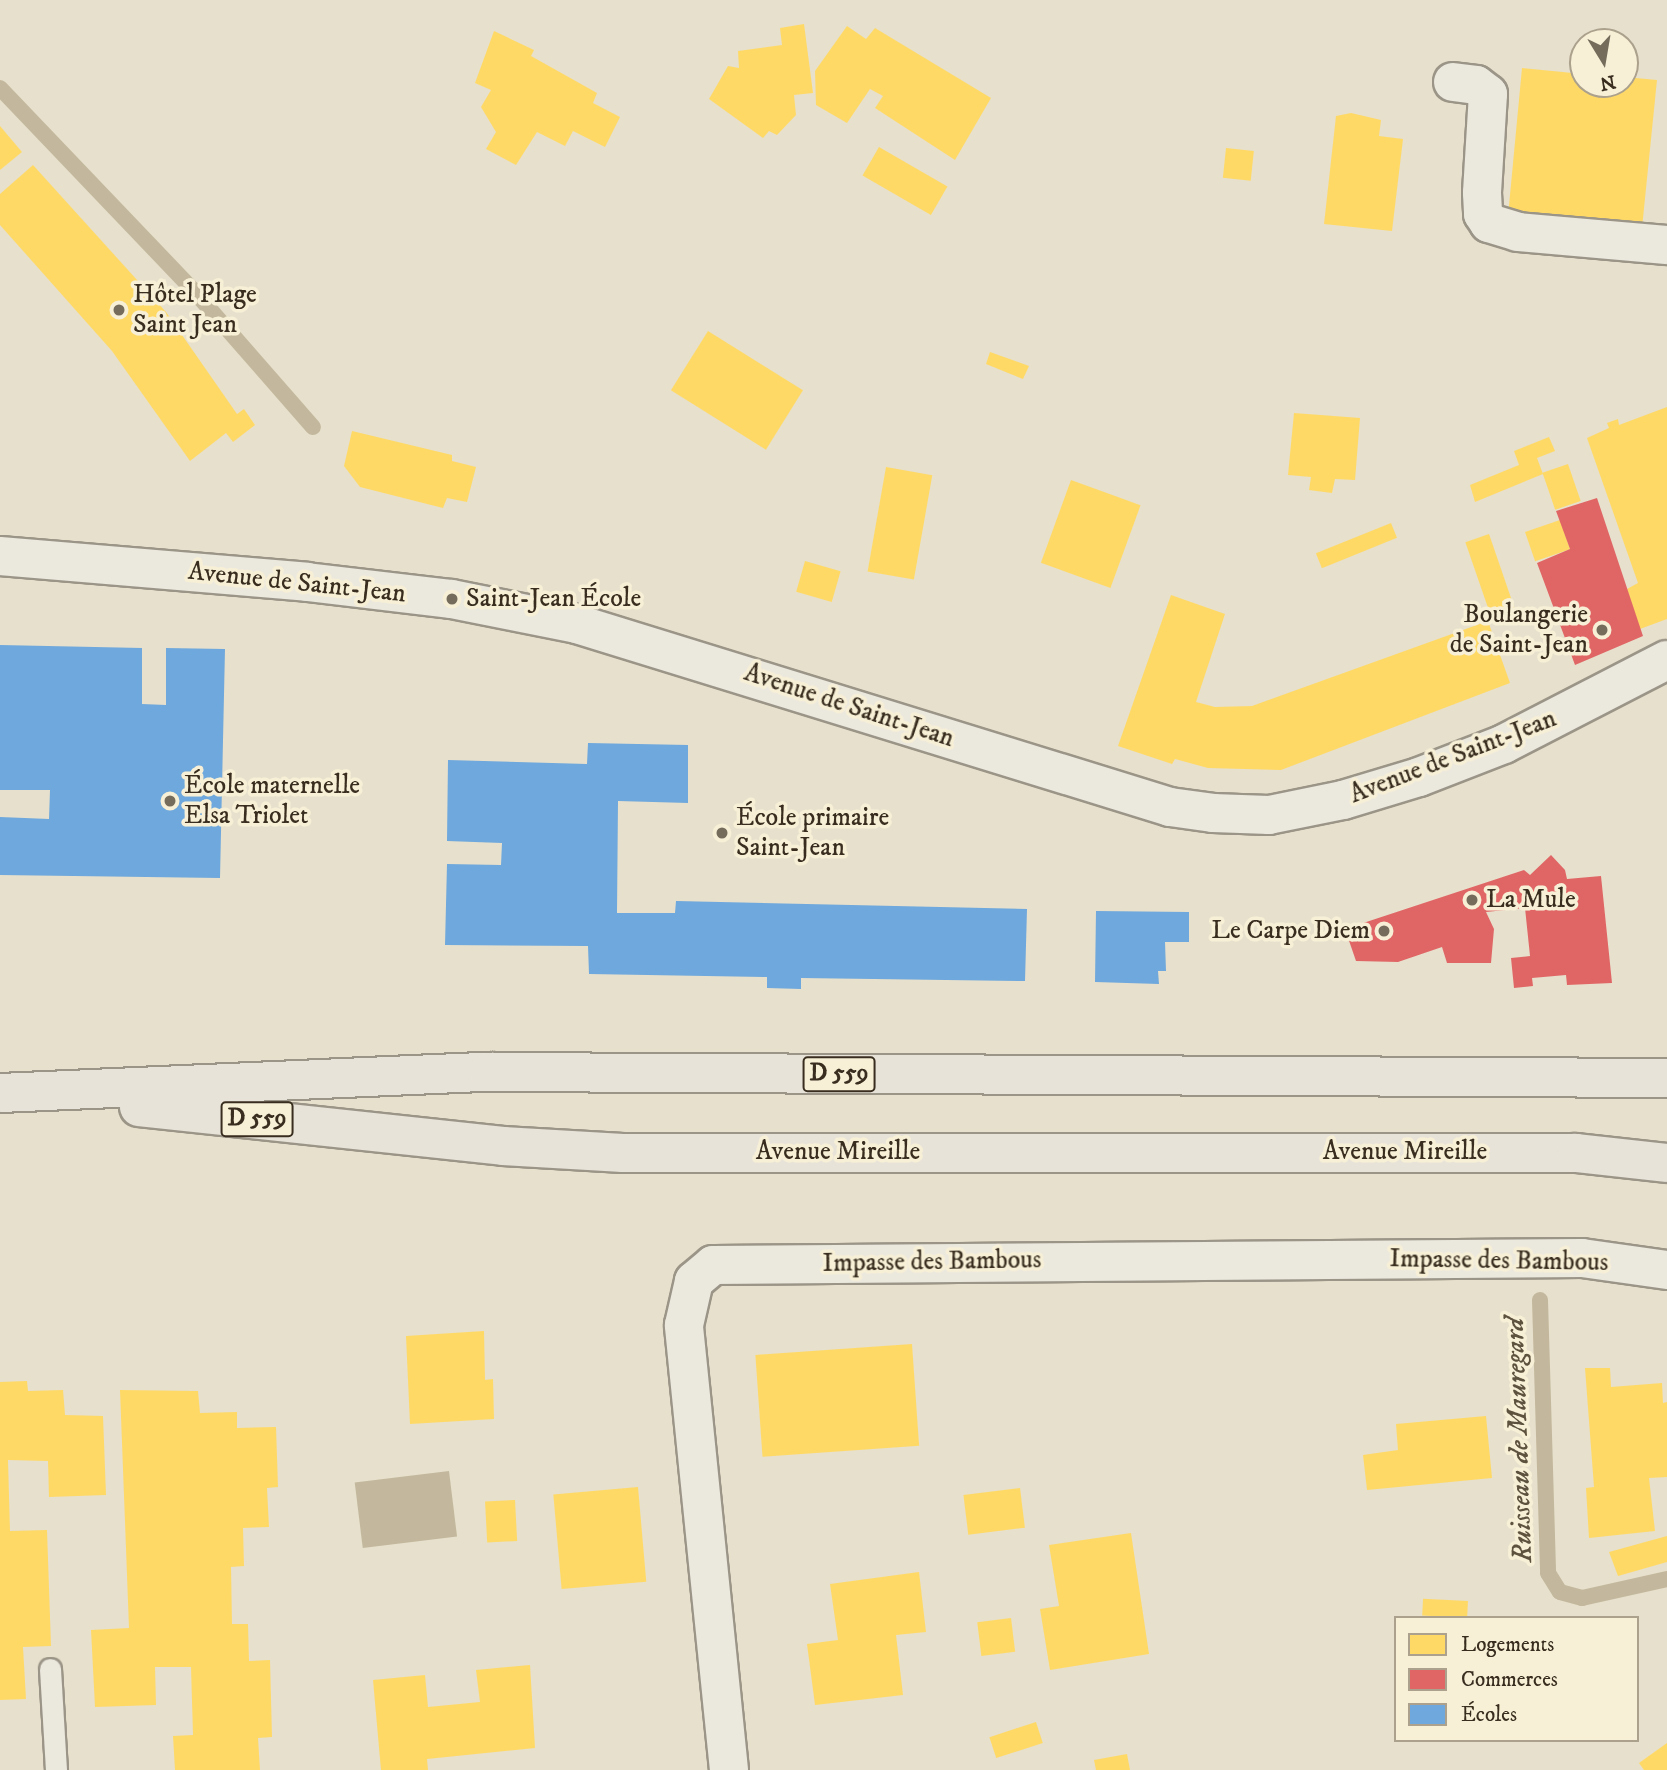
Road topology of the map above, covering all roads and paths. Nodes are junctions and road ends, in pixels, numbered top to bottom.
1 (1453, 82) dead end
2 (1667, 245) edge
3 (0, 556) edge
4 (1667, 660) edge
5 (1667, 1078) edge
6 (6, 1093) edge
7 (1667, 1163) edge
8 (1667, 1270) edge
9 (50, 1669) dead end
10 (56, 1770) edge
11 (729, 1770) edge

1 - 2 street
3 - 4 street, Avenue de Saint-Jean
5 - 6 main road, Avenue Mireille / D 559
6 - 7 main road, Avenue Mireille / D 559
8 - 11 street, Impasse des Bambous
9 - 10 lane

